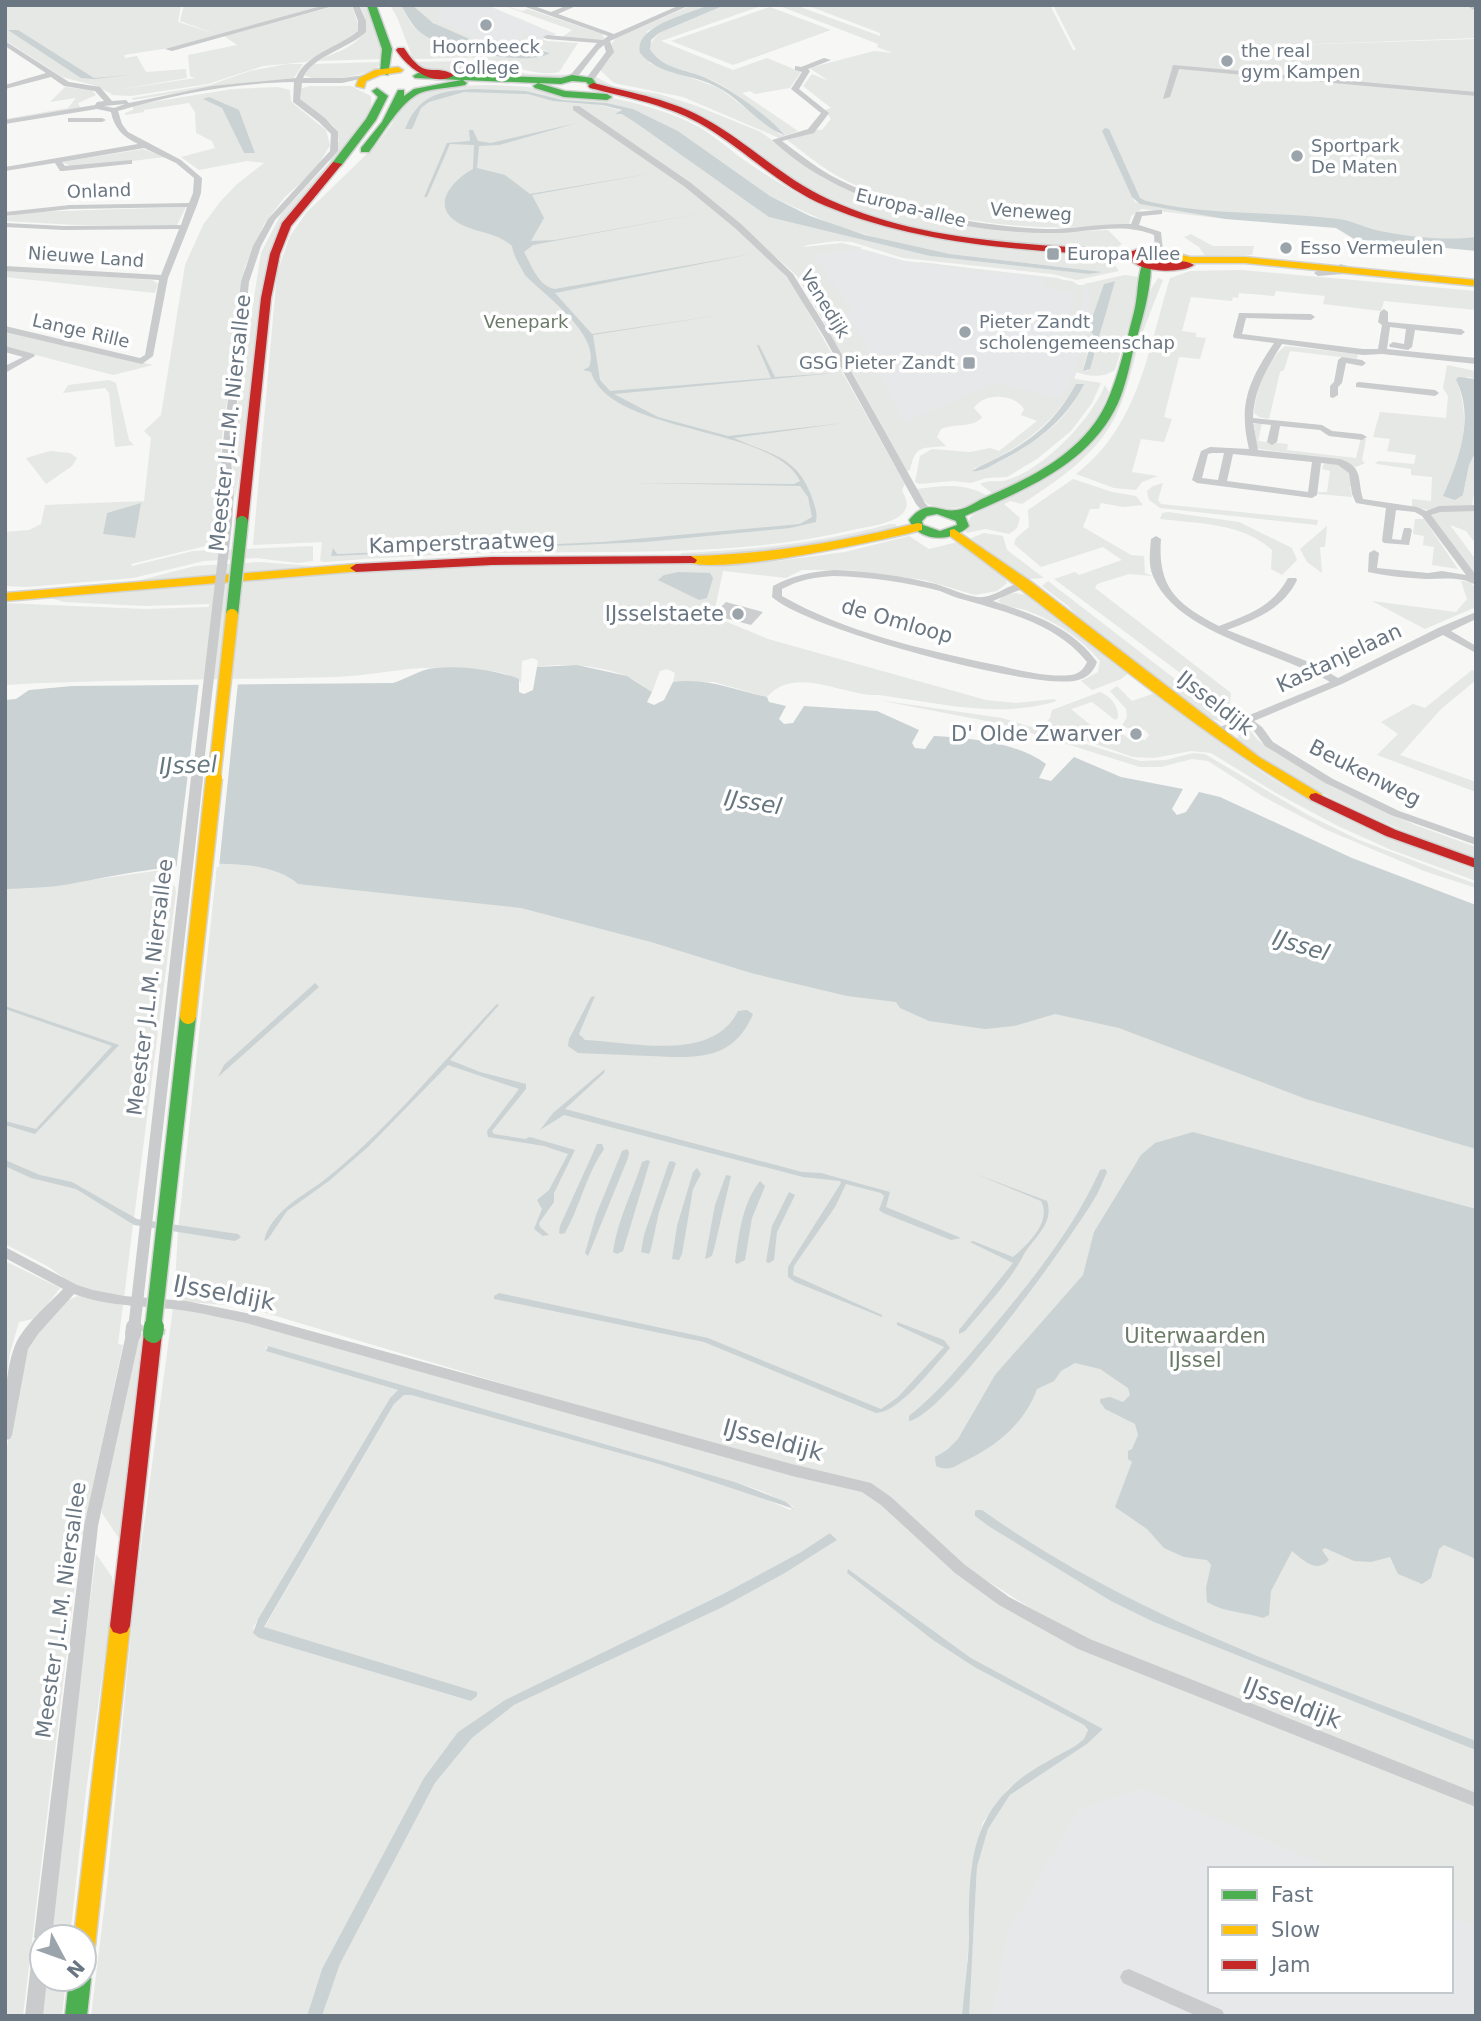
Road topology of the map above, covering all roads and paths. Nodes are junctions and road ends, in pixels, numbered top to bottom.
1 (334, 5) edge
2 (355, 5) edge
3 (371, 5) edge
4 (384, 5) edge
5 (523, 5) edge
6 (575, 5) edge
7 (1469, 5) edge
8 (682, 6) edge
9 (1476, 9) edge
10 (550, 15) junction
11 (614, 36) junction
12 (547, 37) dead end
13 (607, 42) junction
14 (6, 45) edge
15 (169, 49) dead end
16 (827, 60) dead end
17 (798, 68) joint
18 (52, 74) junction
19 (378, 78) junction
20 (416, 78) junction
21 (462, 80) junction
22 (564, 82) junction
23 (297, 83) junction
24 (533, 85) junction
25 (589, 85) junction
26 (5, 87) edge
27 (1476, 94) edge
28 (1166, 97) dead end
29 (398, 100) junction
30 (108, 101) junction
31 (655, 105) junction
32 (119, 106) junction
33 (97, 107) junction
34 (576, 108) dead end
35 (102, 120) dead end
36 (38, 121) junction
37 (5, 122) edge
38 (5, 131) edge
39 (146, 145) junction
40 (58, 161) junction
41 (129, 162) dead end
42 (5, 169) edge
43 (193, 205) junction
44 (1159, 212) dead end
45 (5, 214) edge
46 (5, 225) edge
47 (1135, 226) junction
48 (182, 227) junction
49 (279, 243) junction
50 (1159, 250) junction
51 (1154, 261) junction
52 (1261, 262) junction
53 (5, 268) edge
54 (1342, 268) junction
55 (1321, 272) junction
56 (164, 278) junction
57 (1476, 285) edge
58 (1237, 302) dead end
59 (1384, 312) dead end
60 (1242, 315) junction
61 (1311, 317) dead end
62 (1269, 318) junction
63 (1386, 324) junction
64 (1411, 327) junction
65 (5, 329) edge
66 (1461, 332) dead end
67 (1265, 339) junction
68 (1279, 343) junction
69 (1383, 347) junction
70 (5, 349) edge
71 (1363, 357) junction
72 (1476, 360) edge
73 (5, 370) edge
74 (1338, 383) junction
75 (1359, 384) junction
76 (1435, 393) dead end
77 (1333, 395) dead end
78 (1248, 420) junction
79 (1276, 423) junction
80 (1362, 437) dead end
81 (1272, 442) dead end
82 (1229, 452) junction
83 (1254, 452) junction
84 (1317, 460) junction
85 (1222, 483) junction
86 (1391, 507) junction
87 (1476, 508) edge
88 (928, 512) junction
89 (1425, 514) junction
90 (957, 515) junction
91 (234, 522) junction
92 (918, 527) junction
93 (1408, 530) dead end
94 (954, 533) junction
95 (1156, 539) dead end
96 (1374, 554) dead end
97 (1292, 580) dead end
98 (1475, 580) edge
99 (1025, 584) junction
100 (5, 597) edge
101 (980, 600) junction
102 (1476, 615) edge
103 (1220, 629) junction
104 (1442, 630) junction
105 (1476, 650) edge
106 (1338, 682) junction
107 (1248, 721) junction
108 (1217, 732) junction
109 (1476, 842) edge
110 (1476, 864) edge
111 (5, 1252) edge
112 (72, 1288) junction
113 (5, 1435) edge
114 (1476, 1800) edge
115 (45, 1923) edge
116 (87, 1923) edge
117 (1129, 1977) dead end
118 (37, 1993) edge
119 (78, 1993) edge
120 (34, 2016) edge
121 (76, 2016) edge
122 (1216, 2016) edge

1 - 15 street
2 - 23 street
3 - 19 main road
4 - 19 main road
5 - 10 street
6 - 10 street
7 - 9 street
8 - 11 street
10 - 11 street
11 - 13 street
12 - 13 street
13 - 22 street
13 - 25 street
14 - 18 street
16 - 17 street, Veneweg
17 - 47 street, Veneweg
18 - 26 street
18 - 30 street
19 - 20 main road
19 - 20 main road
19 - 21 main road
19 - 23 street
19 - 29 main road
19 - 49 main road, Meester J.L.M. Niersallee
20 - 21 main road
20 - 29 main road
21 - 22 main road
21 - 24 main road
21 - 29 main road
22 - 24 main road
22 - 25 main road
23 - 32 street
23 - 91 street, Meester J.L.M. Niersallee
24 - 31 main road
25 - 31 main road, Europa-allee
25 - 51 main road, Europa-allee
27 - 28 street
29 - 49 main road, Meester J.L.M. Niersallee
30 - 32 street
30 - 33 street
31 - 51 main road, Europa-allee
32 - 33 street
32 - 39 street
33 - 36 street
34 - 88 street, Venedijk
35 - 36 street
36 - 37 street
36 - 38 street
39 - 40 street
39 - 43 street
40 - 41 street
40 - 42 street
43 - 45 street, Onland
43 - 48 street
44 - 47 street
46 - 48 street, Onland
47 - 50 street
48 - 56 street
49 - 91 main road, Meester J.L.M. Niersallee
50 - 51 main road
50 - 51 main road
51 - 52 main road, Europa-allee
51 - 90 main road
52 - 54 main road, Europa-allee
52 - 55 main road, Europa-allee
53 - 56 street, Nieuwe Land
54 - 55 street
54 - 57 main road, Europa-allee
55 - 57 main road, Europa-allee
56 - 65 street, Lange Rille
58 - 60 street
59 - 63 street
60 - 62 street
60 - 67 street
61 - 62 street
62 - 67 street
63 - 64 street
63 - 69 street
64 - 66 street
64 - 69 street
67 - 68 street
68 - 71 street
68 - 78 street
69 - 71 street
69 - 72 street
70 - 73 street
71 - 74 street
71 - 75 street
74 - 75 street
74 - 77 street
75 - 76 street
78 - 79 street
78 - 83 street
79 - 80 street
79 - 81 street
82 - 83 street
82 - 85 street
82 - 85 street
83 - 84 street
84 - 85 street
84 - 86 street
86 - 89 street
86 - 93 street
87 - 89 street
88 - 90 main road
88 - 92 main road
89 - 98 street
90 - 94 main road
91 - 115 street, Meester J.L.M. Niersallee, bridge
91 - 116 main road, Meester J.L.M. Niersallee, bridge
92 - 94 main road
92 - 100 main road, Kamperstraatweg
94 - 99 main road, IJsseldijk
95 - 103 street
96 - 98 street
97 - 103 street
99 - 101 street
99 - 108 main road, IJsseldijk
101 - 101 street, de Omloop
102 - 104 street, Kastanjelaan
103 - 106 street
104 - 105 street
104 - 106 street, Kastanjelaan
106 - 107 street, Kastanjelaan
107 - 108 street, Kastanjelaan
107 - 109 street, Beukenweg
108 - 110 main road, IJsseldijk
111 - 112 street, IJsseldijk
112 - 113 street
112 - 114 street, IJsseldijk
117 - 122 street
118 - 120 street
119 - 121 main road

